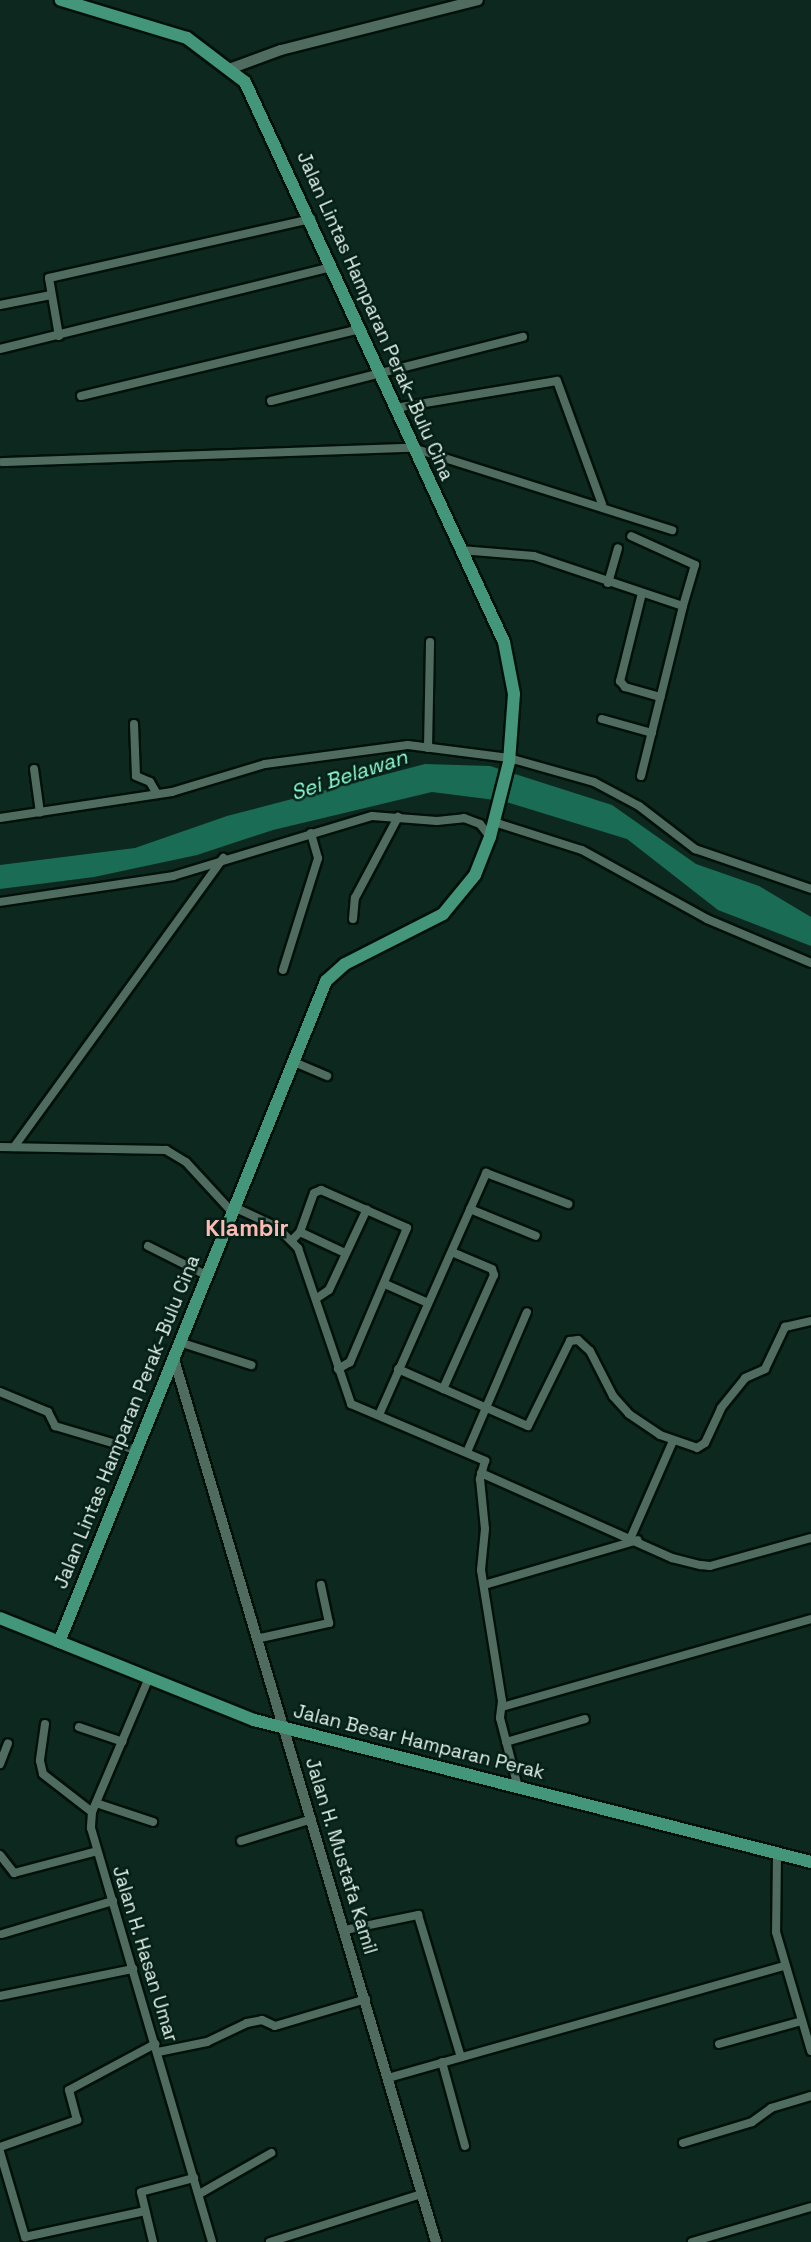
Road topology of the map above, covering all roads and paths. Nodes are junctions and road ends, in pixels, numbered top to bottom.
1 (61, 0) edge
2 (478, 0) edge
3 (232, 68) junction
4 (311, 219) junction
5 (331, 267) junction
6 (51, 295) junction
7 (0, 305) edge
8 (360, 329) junction
9 (60, 336) junction
10 (523, 337) dead end
11 (0, 349) edge
12 (380, 370) junction
13 (81, 396) dead end
14 (271, 401) dead end
15 (396, 408) junction
16 (413, 448) junction
17 (2, 462) dead end
18 (601, 505) junction
19 (672, 530) dead end
20 (631, 536) dead end
21 (618, 548) dead end
22 (461, 550) junction
23 (608, 583) junction
24 (642, 593) junction
25 (683, 606) junction
26 (430, 642) dead end
27 (661, 697) junction
28 (602, 719) dead end
29 (134, 724) dead end
30 (652, 733) junction
31 (428, 748) junction
32 (509, 760) junction
33 (34, 769) dead end
34 (641, 776) dead end
35 (157, 794) junction
36 (40, 813) junction
37 (398, 817) junction
38 (0, 818) edge
39 (496, 819) junction
40 (311, 833) junction
41 (490, 837) junction
42 (223, 858) junction
43 (811, 889) edge
44 (0, 902) edge
45 (353, 919) dead end
46 (811, 963) edge
47 (283, 970) dead end
48 (294, 1062) junction
49 (327, 1076) dead end
50 (0, 1147) edge
51 (14, 1147) junction
52 (568, 1204) dead end
53 (367, 1209) junction
54 (470, 1209) junction
55 (235, 1211) junction
56 (300, 1232) junction
57 (536, 1236) dead end
58 (292, 1240) junction
59 (148, 1246) dead end
60 (452, 1252) junction
61 (345, 1253) junction
62 (206, 1275) junction
63 (385, 1284) junction
64 (317, 1298) junction
65 (428, 1303) junction
66 (527, 1311) dead end
67 (811, 1321) edge
68 (179, 1342) junction
69 (174, 1359) junction
70 (251, 1365) dead end
71 (398, 1369) junction
72 (338, 1370) junction
73 (443, 1389) junction
74 (0, 1392) edge
75 (486, 1410) junction
76 (379, 1415) junction
77 (673, 1441) junction
78 (136, 1450) junction
79 (467, 1452) junction
80 (481, 1473) junction
81 (811, 1538) edge
82 (635, 1539) junction
83 (321, 1584) dead end
84 (484, 1585) junction
85 (0, 1618) edge
86 (811, 1619) edge
87 (256, 1639) junction
88 (59, 1642) junction
89 (148, 1681) junction
90 (502, 1707) junction
91 (585, 1719) dead end
92 (46, 1724) dead end
93 (79, 1727) dead end
94 (285, 1728) junction
95 (123, 1742) junction
96 (506, 1742) junction
97 (8, 1743) dead end
98 (0, 1764) edge
99 (518, 1787) junction
100 (99, 1804) junction
101 (92, 1812) junction
102 (312, 1819) junction
103 (153, 1822) dead end
104 (241, 1841) dead end
105 (97, 1851) junction
106 (777, 1854) junction
107 (0, 1855) edge
108 (811, 1862) edge
109 (113, 1901) junction
110 (345, 1930) junction
111 (2, 1934) dead end
112 (785, 1966) junction
113 (133, 1969) junction
114 (0, 1996) edge
115 (366, 1999) junction
116 (802, 2021) junction
117 (719, 2043) dead end
118 (156, 2048) junction
119 (811, 2051) edge
120 (461, 2057) junction
121 (442, 2062) junction
122 (388, 2078) junction
123 (811, 2096) edge
124 (683, 2143) dead end
125 (465, 2146) dead end
126 (0, 2149) edge
127 (271, 2153) dead end
128 (194, 2178) junction
129 (201, 2193) junction
130 (421, 2194) junction
131 (811, 2207) edge
132 (145, 2211) junction
133 (153, 2242) edge
134 (212, 2242) edge
135 (270, 2242) edge
136 (436, 2242) edge
137 (692, 2242) edge

1 - 3 main road, Jalan Lintas Hamparan Perak–Bulu Cina
2 - 3 street
3 - 4 main road, Jalan Lintas Hamparan Perak–Bulu Cina
4 - 5 main road, Jalan Lintas Hamparan Perak–Bulu Cina
4 - 6 street
5 - 8 main road, Jalan Lintas Hamparan Perak–Bulu Cina
5 - 9 street
6 - 7 street
6 - 9 street
8 - 12 main road, Jalan Lintas Hamparan Perak–Bulu Cina
8 - 13 street
9 - 11 street
10 - 12 street
12 - 14 street
12 - 15 main road, Jalan Lintas Hamparan Perak–Bulu Cina
15 - 16 main road, Jalan Lintas Hamparan Perak–Bulu Cina
15 - 18 street
16 - 17 street
16 - 18 street
16 - 22 main road, Jalan Lintas Hamparan Perak–Bulu Cina
18 - 19 street
20 - 25 street
21 - 23 street
22 - 23 street
22 - 32 main road, Jalan Lintas Hamparan Perak–Bulu Cina
23 - 24 street
24 - 25 street
24 - 27 street
25 - 27 street
26 - 31 street
27 - 30 street
28 - 30 street
29 - 35 street
30 - 34 street
31 - 32 street
31 - 35 street
32 - 39 main road, Jalan Lintas Hamparan Perak–Bulu Cina
32 - 43 street
33 - 36 street
35 - 36 street
36 - 38 street
37 - 40 street
37 - 41 street
37 - 45 street
39 - 41 main road, Jalan Lintas Hamparan Perak–Bulu Cina
39 - 46 street
40 - 42 street
40 - 47 street
41 - 48 main road, Jalan Lintas Hamparan Perak–Bulu Cina
42 - 44 street
42 - 51 street
48 - 49 street
48 - 55 main road, Jalan Lintas Hamparan Perak–Bulu Cina
50 - 51 street
51 - 55 street
52 - 54 street
53 - 56 street
53 - 61 street
53 - 63 street
54 - 57 street
54 - 60 street
55 - 58 street
55 - 62 main road, Jalan Lintas Hamparan Perak–Bulu Cina
56 - 58 street
56 - 61 street
58 - 64 street
59 - 62 street
60 - 65 street
60 - 73 street
61 - 64 street
62 - 68 main road, Jalan Lintas Hamparan Perak–Bulu Cina
63 - 65 street
63 - 72 street
64 - 72 street
65 - 71 street
66 - 75 street
67 - 77 street
68 - 69 main road, Jalan Lintas Hamparan Perak–Bulu Cina
68 - 70 street
69 - 78 main road, Jalan Lintas Hamparan Perak–Bulu Cina
69 - 87 street, Jalan H. Mustafa Kamil
71 - 73 street
71 - 76 street
72 - 76 street
73 - 75 street
74 - 78 street
75 - 77 street
75 - 79 street
76 - 79 street
77 - 82 street
78 - 88 main road, Jalan Lintas Hamparan Perak–Bulu Cina
79 - 80 street
80 - 82 street
80 - 84 street
81 - 82 street
82 - 84 street
83 - 87 street
84 - 90 street
85 - 88 main road, Jalan Besar Hamparan Perak
86 - 90 street
87 - 94 street, Jalan H. Mustafa Kamil
88 - 89 main road, Jalan Besar Hamparan Perak
89 - 94 main road, Jalan Besar Hamparan Perak
89 - 95 street
90 - 96 street
91 - 96 street
92 - 101 street
93 - 95 street
94 - 99 main road, Jalan Besar Hamparan Perak
94 - 102 street, Jalan H. Mustafa Kamil
95 - 100 street
96 - 99 street
97 - 98 street
99 - 106 main road, Jalan Besar Hamparan Perak
100 - 101 street
100 - 103 street
101 - 105 street, Jalan H. Hasan Umar
102 - 104 street
102 - 110 street, Jalan H. Mustafa Kamil
105 - 107 street
105 - 109 street, Jalan H. Hasan Umar
106 - 108 main road, Jalan Besar Hamparan Perak
106 - 112 street
109 - 111 street
109 - 113 street, Jalan H. Hasan Umar
110 - 115 street, Jalan H. Mustafa Kamil
110 - 120 street
112 - 116 street
112 - 120 street
113 - 114 street
113 - 118 street, Jalan H. Hasan Umar
115 - 118 street
115 - 122 street, Jalan H. Mustafa Kamil
116 - 117 street
116 - 119 street
118 - 126 street
118 - 128 street, Jalan H. Hasan Umar
120 - 121 street
121 - 122 street
121 - 125 street
122 - 130 street, Jalan H. Mustafa Kamil
123 - 124 street
126 - 132 street
127 - 129 street
128 - 129 street, Jalan H. Hasan Umar
128 - 132 street
129 - 134 street, Jalan H. Hasan Umar
130 - 135 street
130 - 136 street, Jalan H. Mustafa Kamil
131 - 137 street
132 - 133 street

